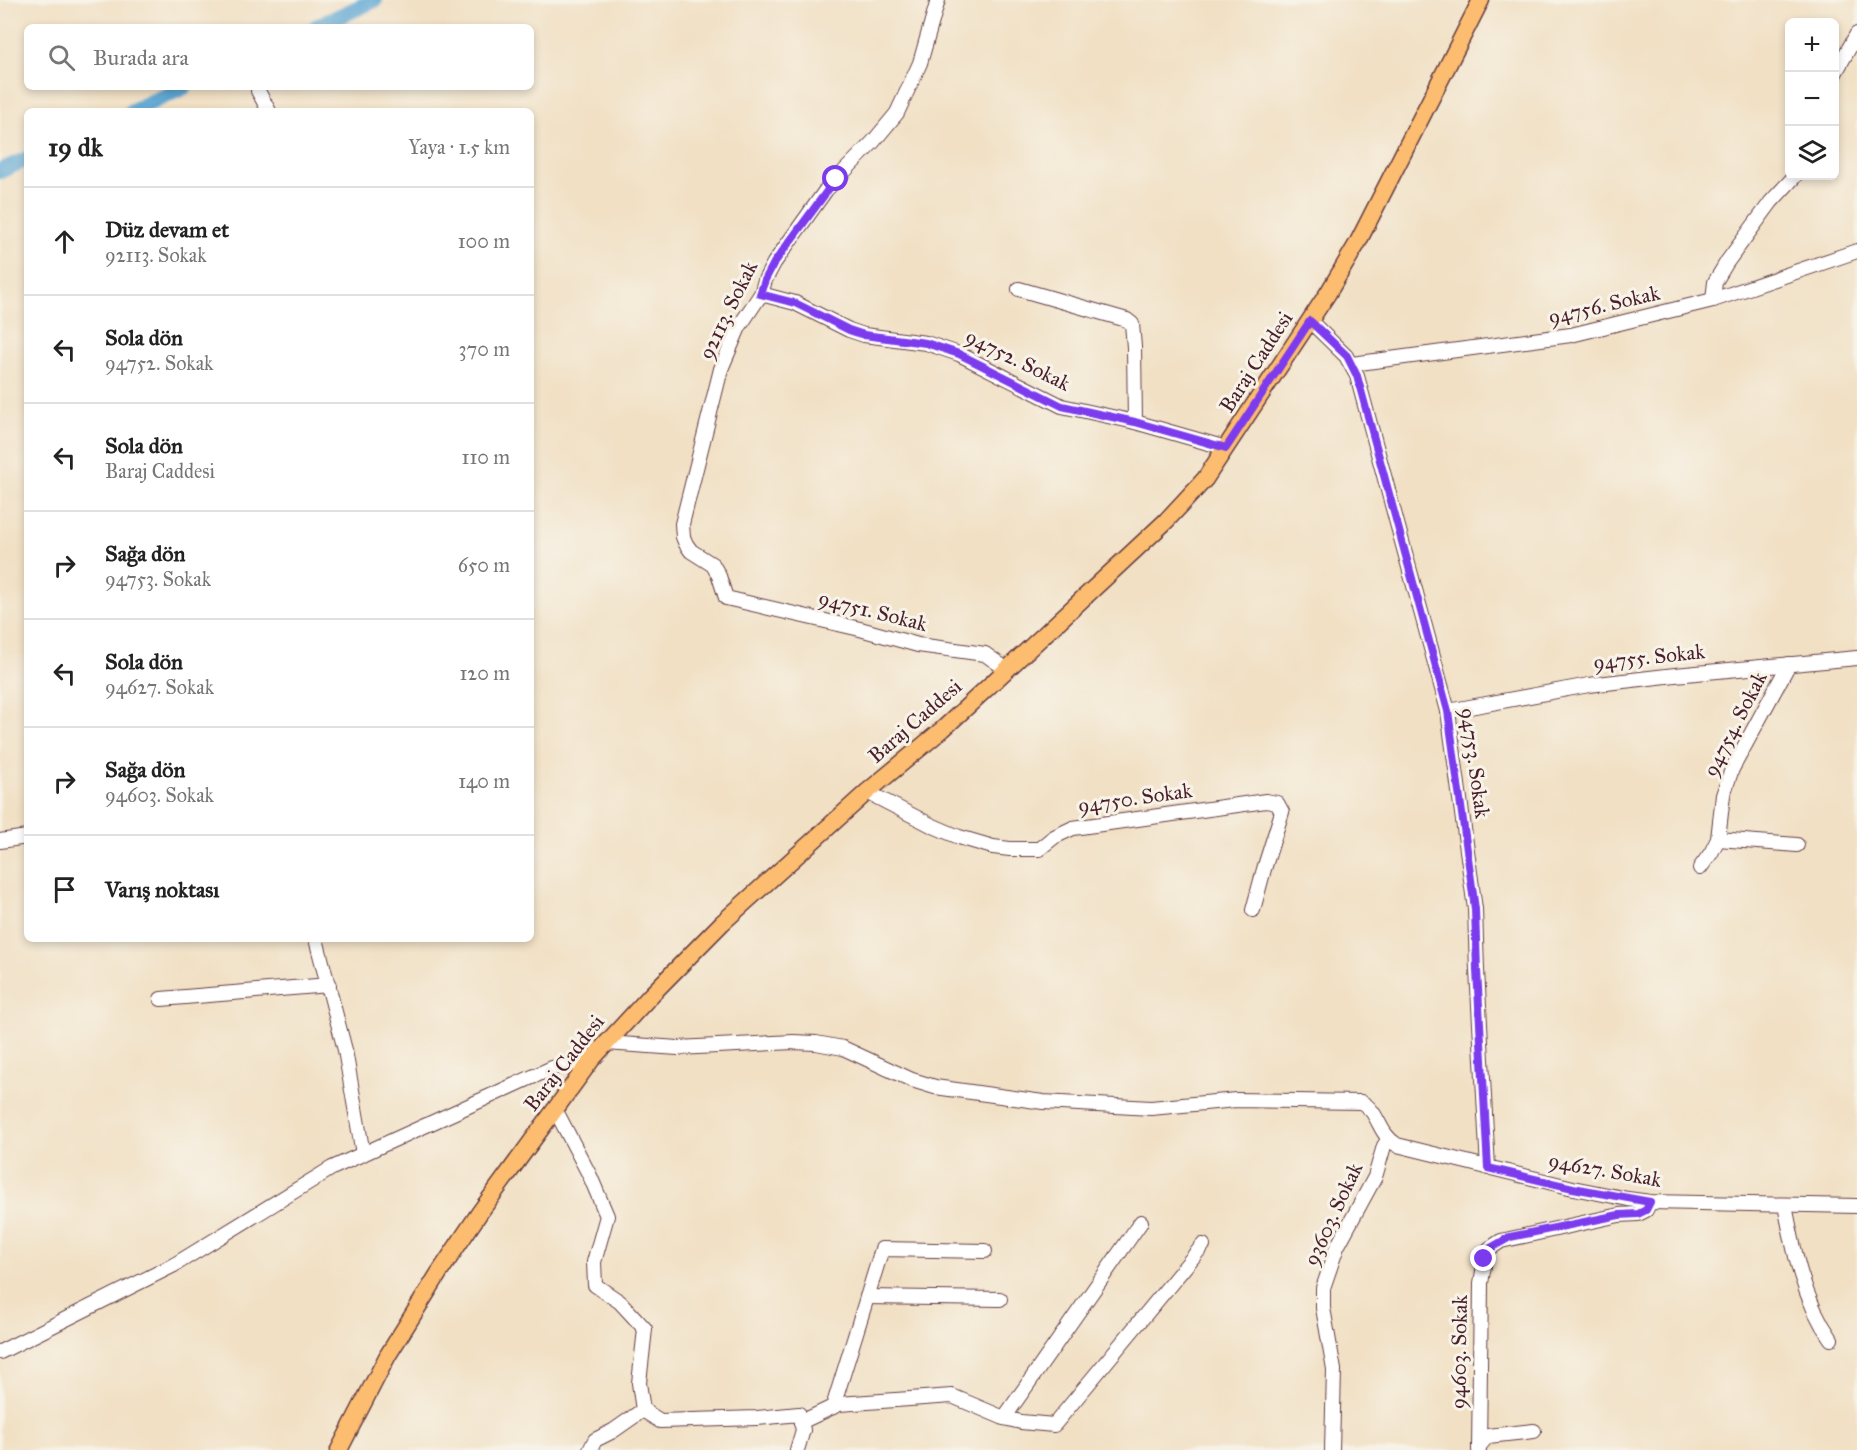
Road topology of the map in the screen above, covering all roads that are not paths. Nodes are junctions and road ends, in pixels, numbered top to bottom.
1 (938, 0) edge
2 (1481, 0) edge
3 (1857, 34) edge
4 (1836, 72) edge
5 (258, 92) dead end
6 (268, 108) edge
7 (1791, 180) edge
8 (1857, 251) edge
9 (1019, 289) dead end
10 (760, 294) junction
11 (1713, 300) junction
12 (1310, 321) junction
13 (1352, 364) junction
14 (1135, 422) junction
15 (1226, 448) junction
16 (726, 598) joint
17 (1857, 657) edge
18 (1789, 664) junction
19 (1006, 669) junction
20 (1448, 711) junction
21 (867, 792) junction
22 (24, 837) edge
23 (1718, 839) junction
24 (0, 841) edge
25 (1797, 845) dead end
26 (1700, 868) dead end
27 (1253, 910) dead end
28 (317, 942) edge
29 (328, 985) junction
30 (161, 999) dead end
31 (606, 1043) junction
32 (592, 1059) junction
33 (555, 1109) junction
34 (1388, 1140) junction
35 (363, 1154) junction
36 (1488, 1168) junction
37 (1650, 1202) junction
38 (1785, 1205) junction
39 (1857, 1206) edge
40 (1141, 1222) dead end
41 (1203, 1245) dead end
42 (985, 1251) dead end
43 (867, 1297) junction
44 (1000, 1299) dead end
45 (1831, 1339) dead end
46 (0, 1352) edge
47 (832, 1407) junction
48 (643, 1410) junction
49 (1004, 1418) junction
50 (801, 1422) junction
51 (1534, 1431) dead end
52 (1479, 1448) edge
53 (339, 1450) edge
54 (590, 1450) edge
55 (797, 1450) edge
56 (1332, 1450) edge

1 - 10 street, 92113. Sokak
2 - 12 main road, Baraj Caddesi
3 - 4 street
5 - 6 street
7 - 11 street
8 - 11 street, 94756. Sokak
9 - 14 street
10 - 14 street, 94752. Sokak
10 - 16 street, 92113. Sokak
11 - 13 street, 94756. Sokak
12 - 13 street, 94753. Sokak
12 - 15 main road, Baraj Caddesi
13 - 20 street, 94753. Sokak
14 - 15 street, 94752. Sokak
15 - 19 main road, Baraj Caddesi
16 - 19 street, 94751. Sokak
17 - 18 street, 94755. Sokak
18 - 20 street, 94755. Sokak
18 - 23 street, 94754. Sokak
19 - 21 main road, Baraj Caddesi
20 - 36 street, 94753. Sokak
21 - 27 street, 94750. Sokak
21 - 31 main road, Baraj Caddesi
22 - 24 street
23 - 25 street
23 - 26 street, 94754. Sokak
28 - 29 street
29 - 30 street
29 - 35 street
31 - 32 main road, Baraj Caddesi
31 - 34 street
32 - 33 main road, Baraj Caddesi
32 - 35 street
33 - 48 street
33 - 53 main road, Baraj Caddesi
34 - 36 street, 94627. Sokak
34 - 56 street, 93603. Sokak
35 - 46 street
36 - 37 street, 94627. Sokak
37 - 38 street, 94627. Sokak
37 - 52 street, 94603. Sokak
38 - 39 street, 94627. Sokak
38 - 45 street
40 - 49 street
41 - 49 street
42 - 43 street
43 - 44 street
43 - 47 street
47 - 49 street
47 - 50 street
48 - 50 street
48 - 54 street
50 - 55 street
51 - 52 street

